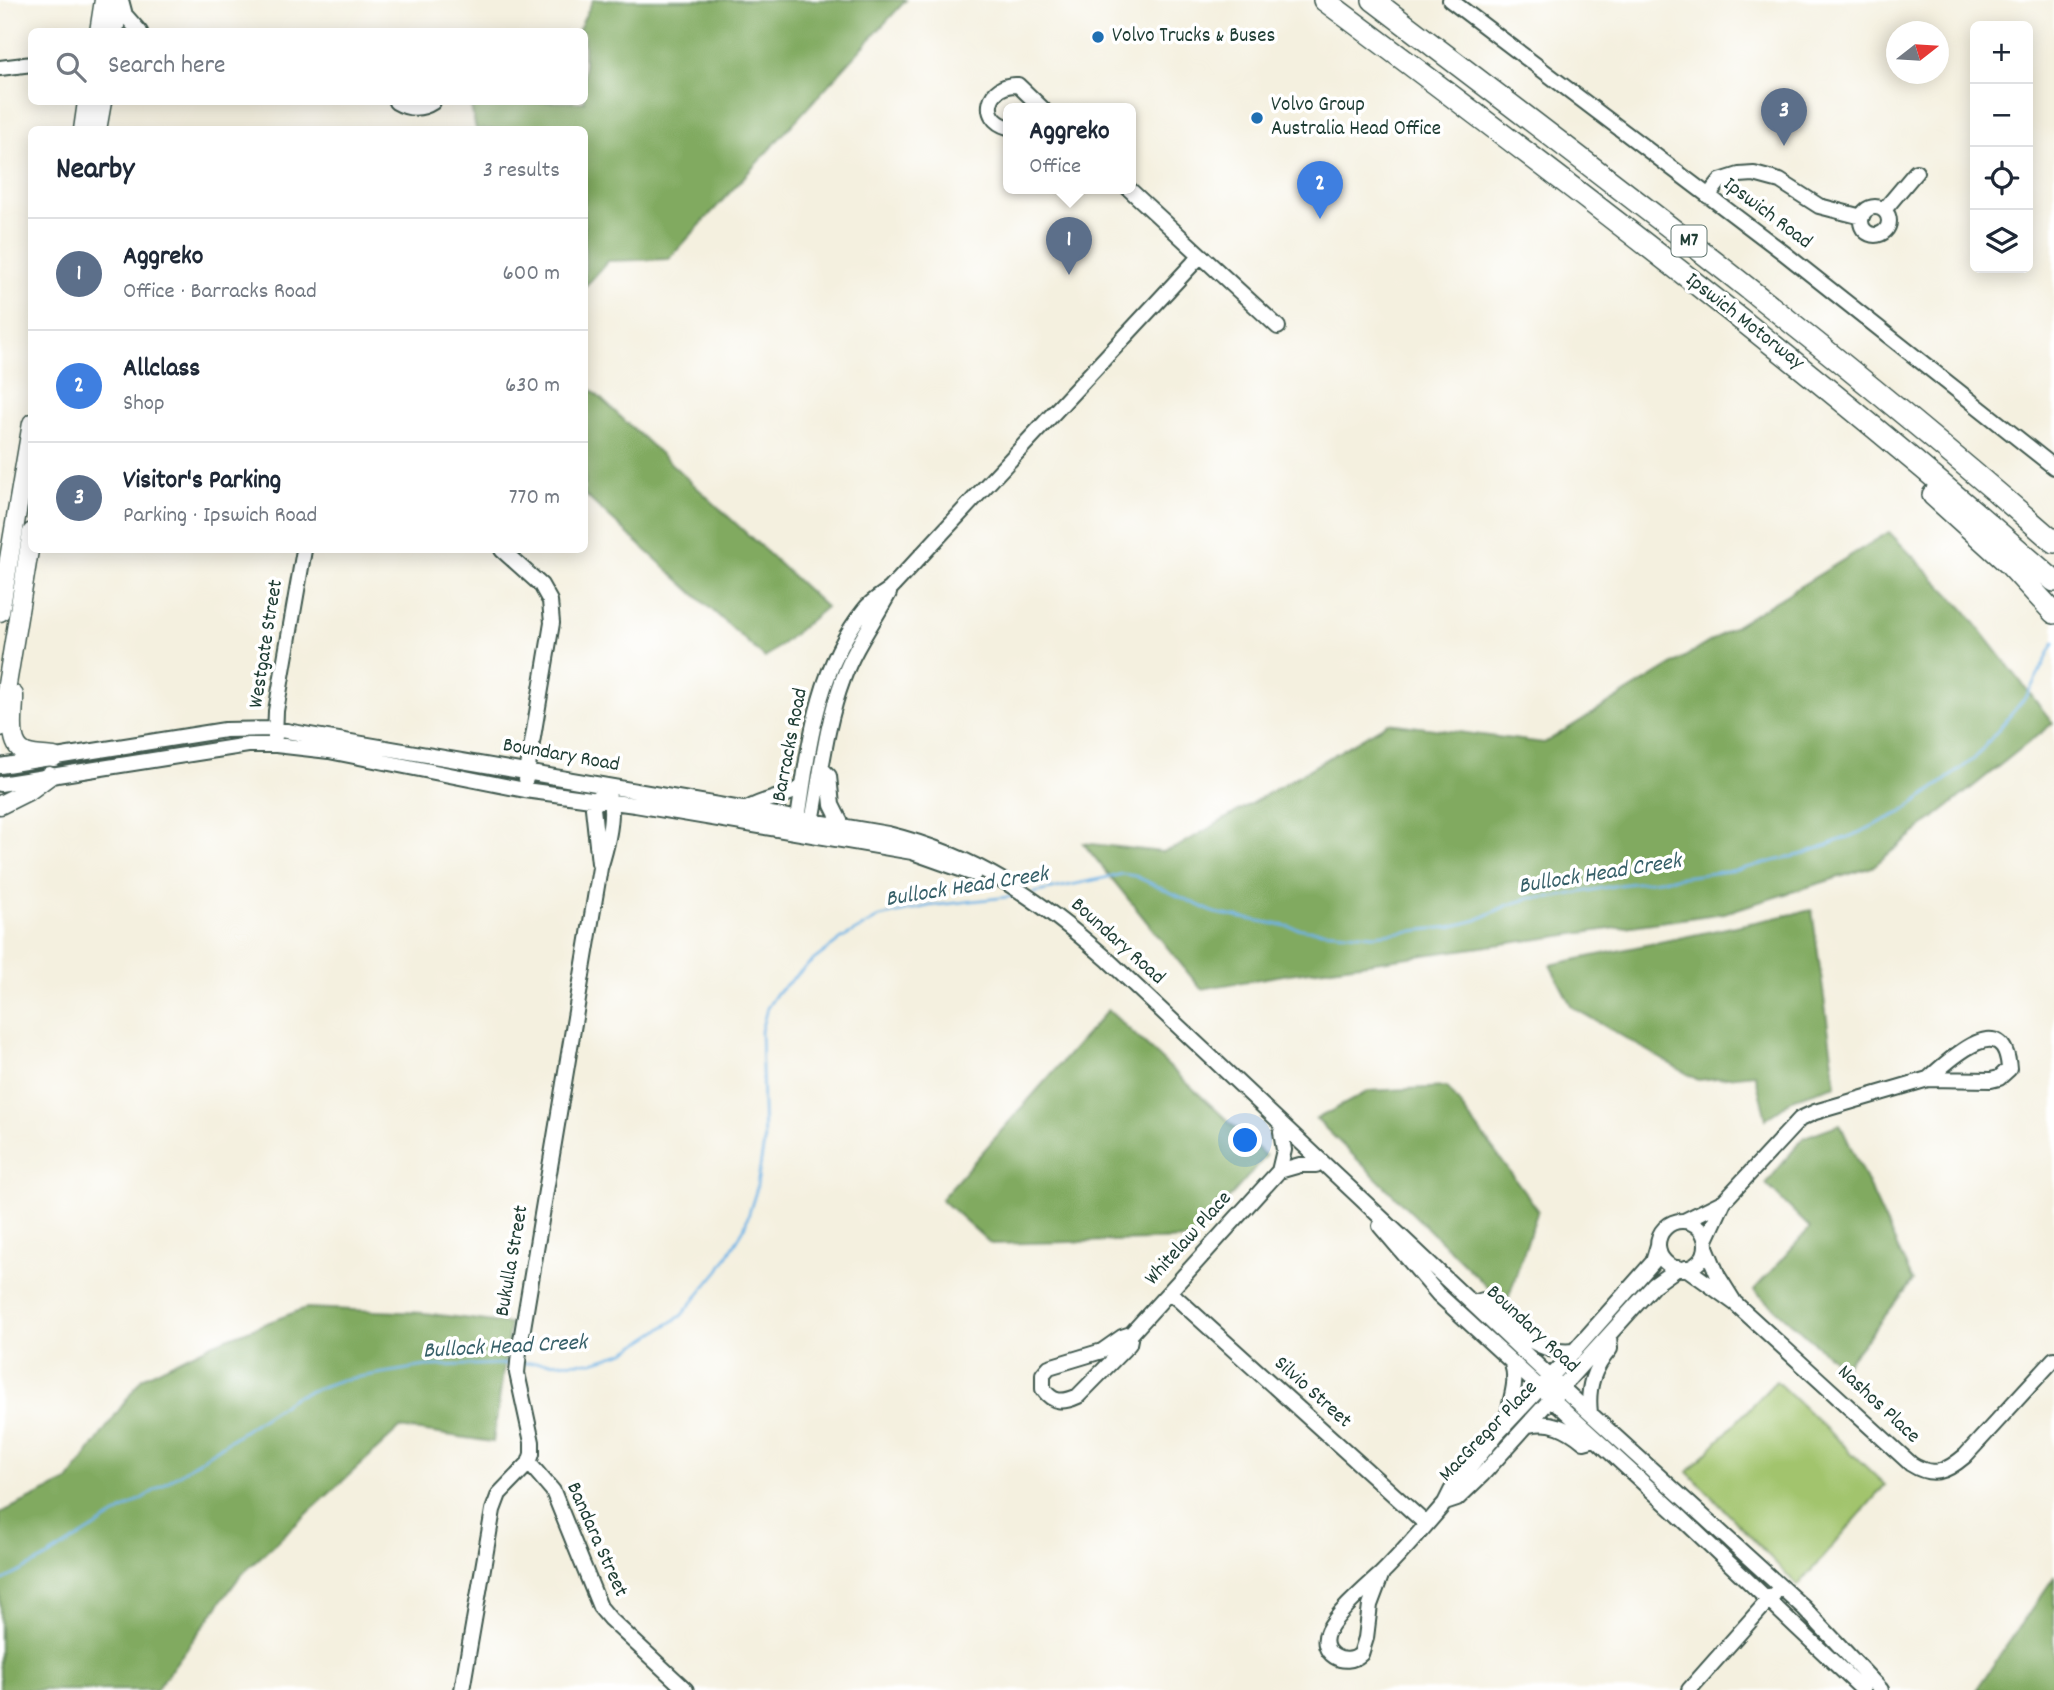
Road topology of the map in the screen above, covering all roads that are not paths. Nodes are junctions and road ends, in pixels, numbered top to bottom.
1 (104, 0) edge
2 (120, 0) edge
3 (1324, 0) edge
4 (1373, 0) edge
5 (1450, 0) edge
6 (100, 28) edge
7 (115, 28) edge
8 (136, 28) edge
9 (28, 64) edge
10 (0, 68) edge
11 (1037, 103) edge
12 (89, 105) edge
13 (91, 105) edge
14 (400, 105) edge
15 (427, 105) edge
16 (84, 126) edge
17 (96, 126) edge
18 (1003, 126) edge
19 (1916, 172) dead end
20 (1134, 194) edge
21 (1708, 196) junction
22 (1884, 210) junction
23 (1862, 217) junction
24 (1200, 256) junction
25 (1278, 327) dead end
26 (28, 447) edge
27 (2054, 467) edge
28 (2054, 542) edge
29 (29, 553) edge
30 (304, 553) edge
31 (505, 553) edge
32 (2048, 585) edge
33 (891, 589) junction
34 (0, 612) edge
35 (2054, 613) edge
36 (11, 664) junction
37 (0, 727) edge
38 (275, 729) junction
39 (276, 745) junction
40 (54, 757) junction
41 (0, 766) edge
42 (822, 769) junction
43 (527, 772) junction
44 (49, 776) junction
45 (0, 784) edge
46 (605, 787) junction
47 (802, 788) junction
48 (525, 790) junction
49 (595, 801) junction
50 (612, 804) junction
51 (0, 805) edge
52 (747, 809) junction
53 (805, 820) junction
54 (843, 827) junction
55 (801, 835) junction
56 (600, 868) junction
57 (972, 868) junction
58 (1104, 962) junction
59 (1928, 1079) junction
60 (1281, 1132) junction
61 (1316, 1165) junction
62 (1279, 1171) junction
63 (1724, 1200) junction
64 (1684, 1221) junction
65 (1706, 1243) junction
66 (1658, 1245) junction
67 (1682, 1268) junction
68 (1170, 1292) junction
69 (1473, 1303) junction
70 (1736, 1304) junction
71 (1131, 1334) junction
72 (1609, 1336) junction
73 (1574, 1351) junction
74 (2054, 1359) edge
75 (1512, 1363) junction
76 (1550, 1377) junction
77 (1562, 1387) junction
78 (1539, 1388) junction
79 (1552, 1399) junction
80 (1590, 1413) junction
81 (1507, 1423) junction
82 (1529, 1425) junction
83 (1595, 1439) junction
84 (530, 1464) junction
85 (1445, 1503) junction
86 (1426, 1524) junction
87 (1382, 1573) junction
88 (1780, 1587) junction
89 (1769, 1599) junction
90 (462, 1690) edge
91 (686, 1690) edge
92 (1689, 1690) edge
93 (1863, 1690) edge
94 (1881, 1690) edge

1 - 6 main road
2 - 7 main road
2 - 8 street
3 - 32 highway, Ipswich Motorway / M7
4 - 28 highway, Ipswich Motorway / M7
5 - 21 street, Ipswich Road
9 - 10 street
11 - 18 street
12 - 16 main road
13 - 17 main road
14 - 15 street
19 - 22 street
20 - 24 street
21 - 23 street
21 - 27 street, Ipswich Road
22 - 23 street
22 - 23 street
24 - 25 street
24 - 33 street, Barracks Road
26 - 34 main road
29 - 36 main road
30 - 38 street, Westgate Street
31 - 43 street
32 - 35 highway
33 - 42 street, Barracks Road
33 - 47 street, Barracks Road
36 - 37 main road
36 - 40 main road
38 - 39 street, Westgate Street
38 - 40 street, Boundary Road
38 - 43 street, Boundary Road
39 - 44 street, Boundary Road
39 - 48 street, Boundary Road
40 - 41 street, Boundary Road
42 - 53 street, Barracks Road
42 - 54 street
43 - 46 street, Boundary Road
43 - 48 street
44 - 45 street, Boundary Road
44 - 51 main road
46 - 49 street
46 - 50 street
46 - 52 street, Boundary Road
47 - 52 street
47 - 53 street, Barracks Road
48 - 49 street, Boundary Road
49 - 50 street, Boundary Road
49 - 56 street, Bukulla Street
50 - 55 street, Boundary Road
50 - 56 street, Bukulla Street
52 - 53 street, Boundary Road
53 - 54 street, Boundary Road
53 - 55 street, Barracks Road
54 - 57 street, Boundary Road
55 - 57 street, Boundary Road
56 - 84 street, Bukulla Street
57 - 58 street, Boundary Road
58 - 60 street, Boundary Road
58 - 69 street, Boundary Road
59 - 59 street
59 - 63 street
60 - 61 street, Boundary Road
60 - 62 street
61 - 62 street
61 - 75 street, Boundary Road
62 - 68 street, Whitelaw Place
63 - 64 street
63 - 65 street
64 - 65 street
64 - 66 street
65 - 67 street
65 - 70 street, Nashos Place
66 - 67 street
66 - 73 street, MacGregor Place
67 - 70 street, Nashos Place
67 - 72 street, MacGregor Place
68 - 71 street, Whitelaw Place
68 - 86 street, Silvio Street
69 - 73 street
69 - 76 street, Boundary Road
70 - 74 street, Nashos Place
71 - 71 street, Whitelaw Place
72 - 77 street, MacGregor Place
72 - 80 street
73 - 76 street, MacGregor Place
75 - 78 street, Boundary Road
75 - 81 street
76 - 77 street, Boundary Road
76 - 78 street, MacGregor Place
77 - 79 street, MacGregor Place
77 - 80 street, Boundary Road
78 - 79 street, Boundary Road
78 - 81 street, MacGregor Place
79 - 82 street, MacGregor Place
79 - 83 street, Boundary Road
80 - 88 street, Boundary Road
81 - 85 street, MacGregor Place
82 - 83 street
82 - 85 street, MacGregor Place
83 - 89 street, Boundary Road
84 - 90 street
84 - 91 street, Bandara Street
85 - 86 street, MacGregor Place
86 - 87 street, MacGregor Place
87 - 87 street, MacGregor Place
88 - 89 street
88 - 94 street, Boundary Road
89 - 92 street
89 - 93 street, Boundary Road

